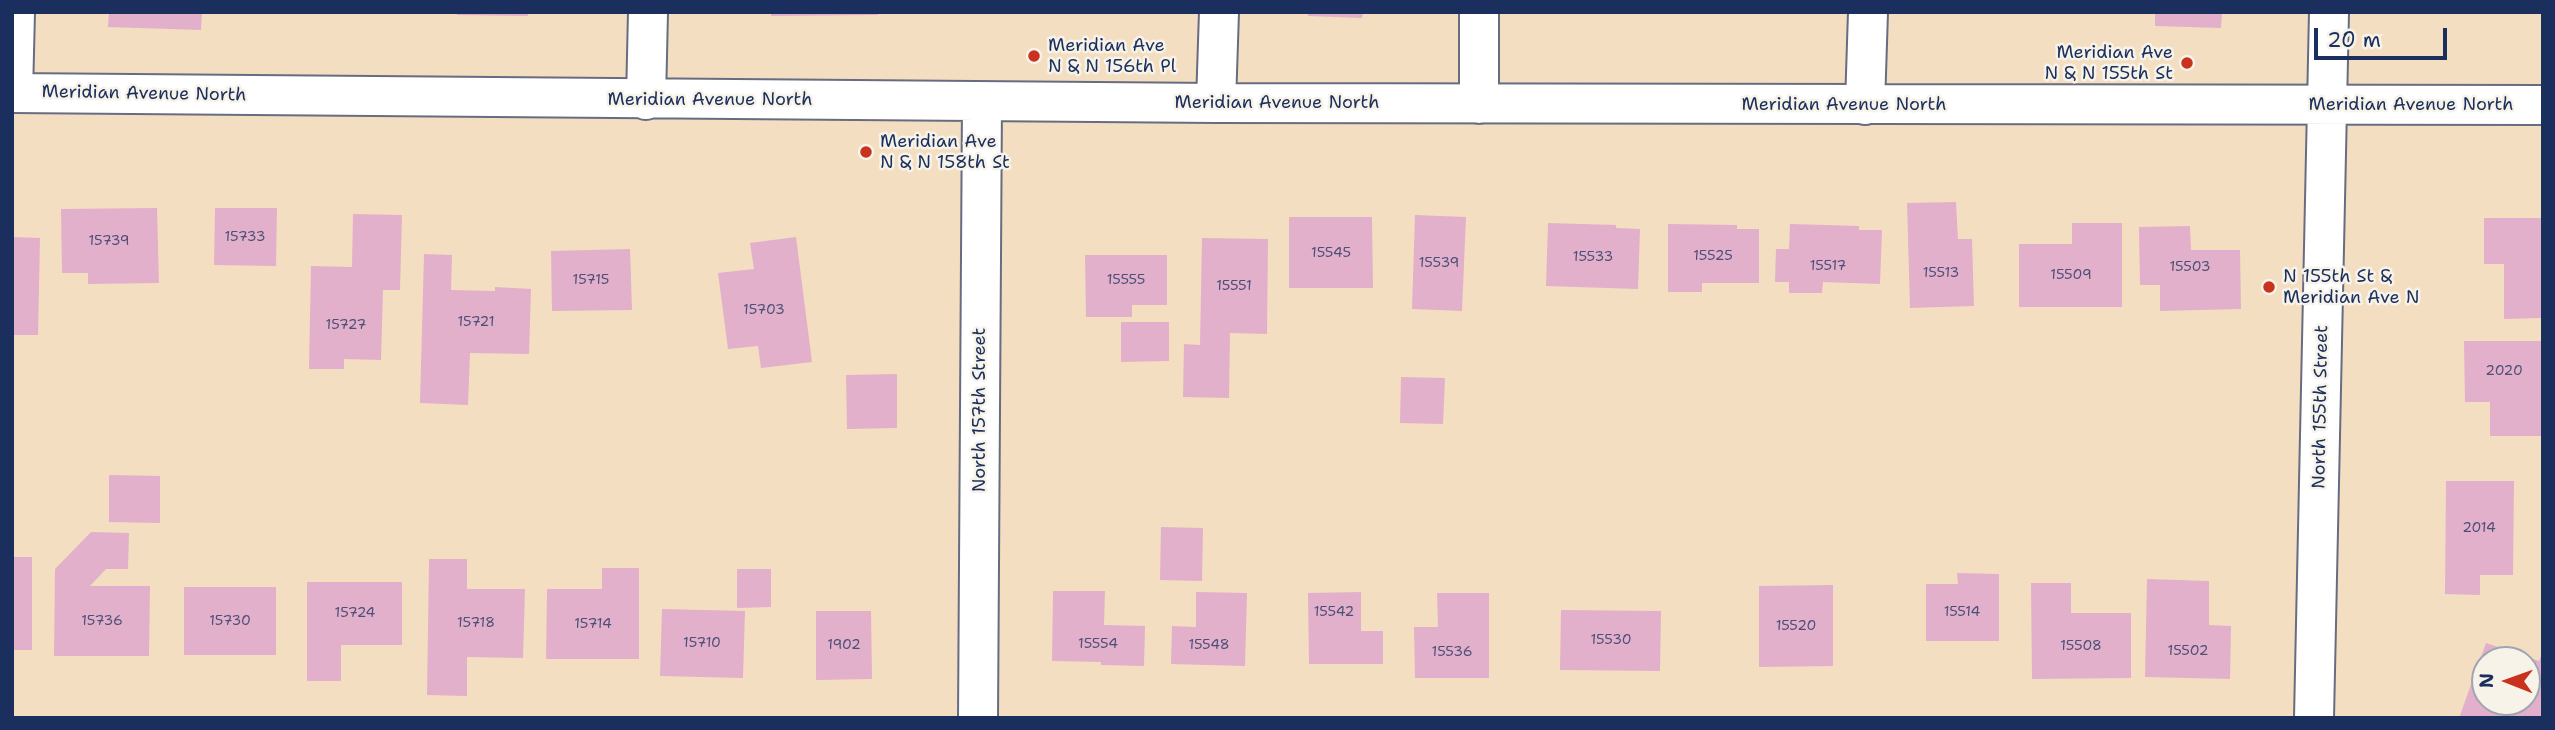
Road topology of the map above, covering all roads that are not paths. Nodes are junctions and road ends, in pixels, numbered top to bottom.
1 (15, 12) edge
2 (648, 12) edge
3 (1219, 12) edge
4 (1479, 12) edge
5 (1868, 12) edge
6 (2329, 12) edge
7 (13, 93) edge
8 (646, 100) junction
9 (982, 102) junction
10 (1216, 103) junction
11 (1479, 104) junction
12 (1865, 105) junction
13 (2543, 105) edge
14 (2328, 106) junction
15 (978, 718) edge
16 (2314, 718) edge

1 - 7 street
2 - 8 street
3 - 10 street
4 - 11 street
5 - 12 street
6 - 14 street, North 155th Street
7 - 8 street, Meridian Avenue North
8 - 9 street, Meridian Avenue North
9 - 10 street, Meridian Avenue North
9 - 15 street, North 157th Street
10 - 11 street, Meridian Avenue North
11 - 12 street, Meridian Avenue North
12 - 14 street, Meridian Avenue North
13 - 14 street, Meridian Avenue North
14 - 16 street, North 155th Street

